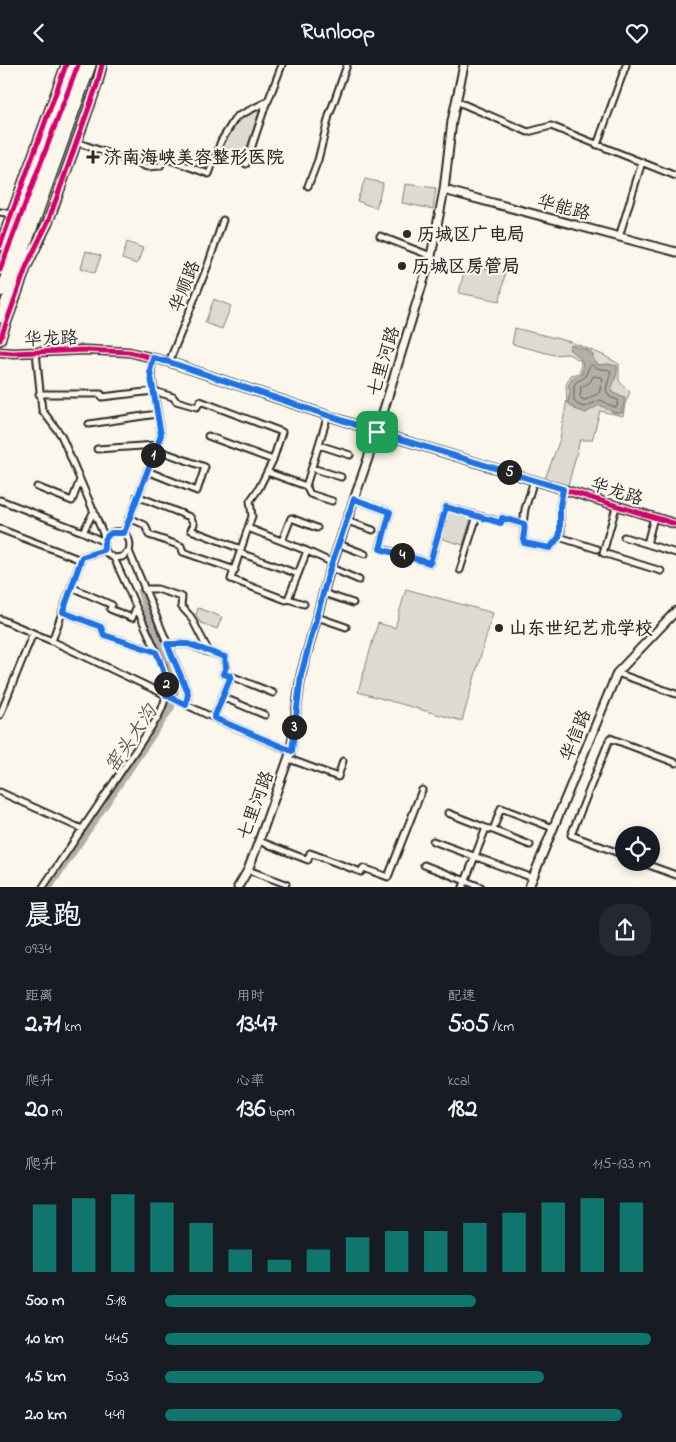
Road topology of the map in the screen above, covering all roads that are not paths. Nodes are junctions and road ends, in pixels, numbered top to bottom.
1 (66, 65) edge
2 (73, 65) edge
3 (78, 65) edge
4 (82, 65) edge
5 (91, 65) edge
6 (99, 65) edge
7 (282, 65) edge
8 (347, 65) edge
9 (464, 65) edge
10 (626, 65) edge
11 (268, 101) junction
12 (456, 101) junction
13 (76, 142) junction
14 (598, 145) junction
15 (642, 162) junction
16 (246, 164) dead end
17 (676, 176) edge
18 (308, 186) dead end
19 (444, 190) junction
20 (0, 211) edge
21 (12, 214) junction
22 (223, 220) dead end
23 (380, 237) dead end
24 (619, 237) junction
25 (3, 249) edge
26 (676, 252) edge
27 (432, 256) junction
28 (27, 265) junction
29 (0, 270) edge
30 (0, 292) edge
31 (0, 318) edge
32 (0, 340) edge
33 (0, 352) edge
34 (36, 352) junction
35 (153, 358) junction
36 (169, 362) junction
37 (154, 391) junction
38 (39, 394) junction
39 (157, 414) junction
40 (328, 415) junction
41 (89, 425) dead end
42 (377, 432) junction
43 (208, 435) dead end
44 (319, 445) junction
45 (156, 447) junction
46 (97, 449) dead end
47 (350, 455) dead end
48 (273, 460) junction
49 (312, 468) junction
50 (147, 471) junction
51 (267, 472) junction
52 (341, 477) dead end
53 (80, 480) junction
54 (534, 480) junction
55 (306, 486) junction
56 (37, 487) dead end
57 (563, 489) junction
58 (137, 496) junction
59 (354, 499) junction
60 (0, 500) edge
61 (332, 501) dead end
62 (616, 507) junction
63 (94, 511) junction
64 (477, 516) junction
65 (654, 517) junction
66 (129, 518) junction
67 (347, 521) junction
68 (524, 524) junction
69 (676, 524) edge
70 (248, 528) junction
71 (317, 528) dead end
72 (0, 529) edge
73 (373, 530) dead end
74 (82, 532) junction
75 (124, 533) junction
76 (559, 537) junction
77 (624, 537) dead end
78 (104, 540) junction
79 (282, 541) junction
80 (339, 544) junction
81 (648, 544) junction
82 (597, 549) dead end
83 (104, 550) junction
84 (129, 551) junction
85 (241, 551) junction
86 (307, 551) junction
87 (676, 553) edge
88 (365, 554) dead end
89 (114, 558) junction
90 (81, 560) junction
91 (332, 565) junction
92 (235, 570) junction
93 (460, 570) dead end
94 (661, 571) dead end
95 (298, 574) junction
96 (359, 580) dead end
97 (71, 587) junction
98 (144, 589) junction
99 (323, 593) junction
100 (288, 599) junction
101 (353, 603) dead end
102 (304, 604) dead end
103 (136, 608) junction
104 (676, 611) edge
105 (63, 612) junction
106 (317, 617) junction
107 (0, 619) edge
108 (346, 627) dead end
109 (33, 633) junction
110 (52, 641) junction
111 (167, 644) junction
112 (156, 652) junction
113 (209, 652) junction
114 (617, 673) junction
115 (231, 676) junction
116 (272, 693) dead end
117 (676, 694) edge
118 (166, 695) junction
119 (222, 697) junction
120 (186, 705) junction
121 (0, 715) edge
122 (265, 715) dead end
123 (214, 718) junction
124 (292, 751) junction
125 (289, 759) junction
126 (343, 761) dead end
127 (676, 763) edge
128 (422, 790) dead end
129 (0, 792) edge
130 (448, 813) dead end
131 (486, 828) junction
132 (553, 828) junction
133 (82, 829) junction
134 (493, 830) junction
135 (259, 841) junction
136 (433, 841) dead end
137 (530, 845) dead end
138 (615, 852) edge
139 (475, 855) junction
140 (424, 865) dead end
141 (660, 869) edge
142 (248, 870) junction
143 (676, 875) edge
144 (533, 878) junction
145 (466, 881) junction
146 (286, 884) dead end
147 (43, 887) edge
148 (239, 887) edge
149 (463, 887) edge
150 (482, 887) edge
151 (529, 887) edge

1 - 21 highway
2 - 25 highway
3 - 25 highway
4 - 30 highway
5 - 31 highway
6 - 13 highway
6 - 28 highway
7 - 11 street
8 - 18 street
9 - 12 main road, 七里河路
10 - 14 street
11 - 13 street
11 - 16 street
12 - 14 street
12 - 19 main road, 七里河路
13 - 28 highway
14 - 15 street
15 - 17 street
15 - 24 street
19 - 24 main road, 华能路
19 - 27 main road, 七里河路
20 - 21 street
21 - 25 highway
22 - 36 street, 华顺路
23 - 27 street
24 - 26 main road, 华能路
25 - 29 highway
27 - 42 main road, 七里河路
28 - 32 highway
33 - 34 main road, 华龙路
34 - 35 main road, 华龙路
34 - 38 street
35 - 36 main road, 华龙路
35 - 37 street
36 - 40 main road, 华龙路
37 - 38 street
37 - 39 street
37 - 48 street
38 - 53 street
39 - 41 street
39 - 45 street
40 - 42 main road, 华龙路
40 - 44 street
42 - 54 main road, 华龙路
42 - 59 main road, 七里河路
43 - 48 street
44 - 47 street
44 - 49 street
45 - 46 street
45 - 50 street
45 - 50 street
48 - 51 street
49 - 52 street
49 - 55 street
50 - 58 street
51 - 55 street
51 - 70 street
53 - 56 street
53 - 63 street
54 - 57 main road, 华龙路
54 - 68 street
55 - 61 street
57 - 62 main road, 华龙路
57 - 76 street
58 - 66 street
58 - 85 street
59 - 64 street
59 - 67 main road, 七里河路
60 - 74 street
62 - 65 main road, 华龙路
62 - 94 street
63 - 74 street
63 - 78 street
64 - 68 street
64 - 93 street
65 - 69 main road, 华龙路
65 - 81 street
66 - 75 street
66 - 92 street
67 - 73 street
67 - 80 main road, 七里河路
68 - 76 street
70 - 79 street
70 - 85 street
71 - 79 street
72 - 90 street
74 - 78 street
75 - 78 street
75 - 84 street
76 - 82 street
77 - 81 street
78 - 83 street
79 - 86 street
80 - 88 street
80 - 91 main road, 七里河路
81 - 87 street
83 - 89 street
83 - 90 street
84 - 89 street
84 - 98 street
85 - 92 street
85 - 95 street
86 - 91 street
86 - 95 street
89 - 103 street
90 - 97 street
91 - 96 street
91 - 99 main road, 七里河路
92 - 100 street
95 - 100 street
97 - 103 street
97 - 105 street
98 - 111 street
98 - 113 street
99 - 101 street
99 - 106 main road, 七里河路
100 - 102 street
103 - 112 street
104 - 114 main road, 华信路
105 - 110 street
105 - 112 street
106 - 108 street
106 - 124 main road, 七里河路
107 - 109 street
109 - 110 street
109 - 121 street
110 - 118 street
111 - 113 street
111 - 120 street
112 - 118 street
113 - 115 street
114 - 117 street
114 - 132 main road, 华信路
115 - 116 street
115 - 119 street
118 - 120 street
118 - 133 street
119 - 122 street
119 - 123 street
120 - 123 street
123 - 124 street
124 - 125 main road, 七里河路
125 - 126 street
125 - 135 main road, 七里河路
127 - 138 street
128 - 135 street
129 - 133 street
130 - 131 street
131 - 134 street
131 - 139 street
132 - 134 street
132 - 144 main road, 华信路
133 - 147 street
134 - 137 street
135 - 142 main road, 七里河路
136 - 139 street
139 - 144 street
139 - 145 street
140 - 145 street
141 - 143 street
142 - 146 street
142 - 148 main road, 七里河路
144 - 151 main road, 华信路
145 - 149 street
145 - 150 street

